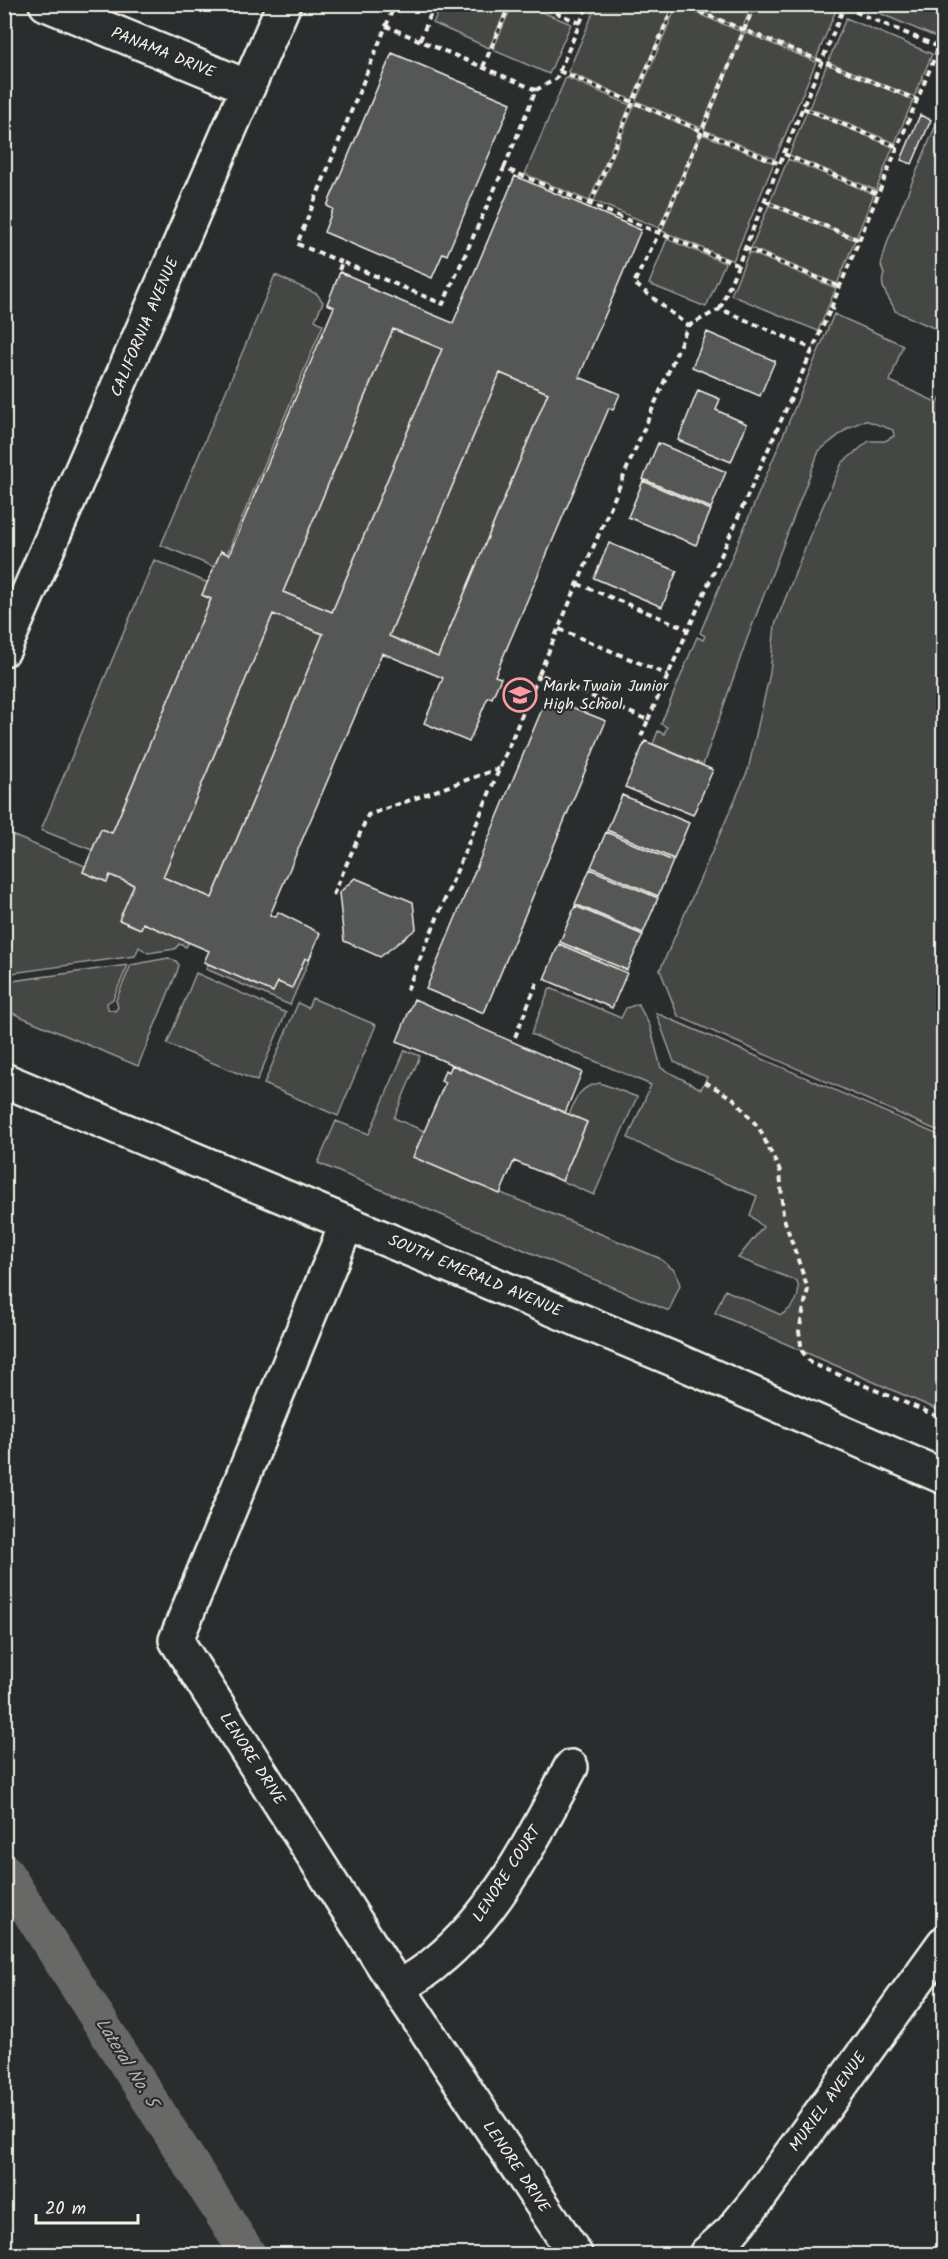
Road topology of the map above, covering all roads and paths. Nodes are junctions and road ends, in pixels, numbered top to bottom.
1 (46, 4) edge
2 (284, 4) edge
3 (395, 4) edge
4 (435, 4) edge
5 (510, 4) edge
6 (536, 4) edge
7 (588, 4) edge
8 (674, 4) edge
9 (680, 4) edge
10 (754, 4) edge
11 (839, 4) edge
12 (844, 7) junction
13 (580, 23) junction
14 (386, 26) junction
15 (744, 31) junction
16 (944, 38) edge
17 (420, 40) junction
18 (939, 47) junction
19 (822, 61) junction
20 (483, 67) junction
21 (559, 71) junction
22 (248, 87) junction
23 (536, 90) junction
24 (918, 100) junction
25 (633, 102) junction
26 (803, 108) junction
27 (702, 130) junction
28 (898, 147) junction
29 (784, 154) junction
30 (780, 164) junction
31 (504, 168) junction
32 (878, 194) junction
33 (765, 201) junction
34 (590, 205) junction
35 (659, 233) junction
36 (859, 240) junction
37 (745, 248) junction
38 (342, 262) junction
39 (738, 265) junction
40 (339, 270) dead end
41 (840, 288) junction
42 (720, 309) junction
43 (688, 326) junction
44 (813, 349) junction
45 (578, 584) junction
46 (559, 629) junction
47 (688, 630) junction
48 (4, 649) edge
49 (540, 674) junction
50 (668, 675) junction
51 (648, 720) junction
52 (640, 739) dead end
53 (501, 768) junction
54 (333, 895) dead end
55 (538, 980) dead end
56 (406, 990) dead end
57 (515, 1037) dead end
58 (4, 1080) edge
59 (705, 1082) dead end
60 (347, 1223) junction
61 (944, 1419) edge
62 (944, 1477) edge
63 (571, 1767) dead end
64 (944, 1943) edge
65 (398, 1988) junction
66 (574, 2254) edge
67 (706, 2254) edge

1 - 22 street, PANAMA DRIVE
2 - 22 street, CALIFORNIA AVENUE
3 - 14 path
4 - 17 path
5 - 20 path
6 - 13 path
7 - 13 path
8 - 25 path
9 - 15 path
10 - 15 path
11 - 12 path
12 - 18 path
12 - 19 path
13 - 21 path
14 - 17 path
14 - 38 path
15 - 19 path
15 - 27 path
16 - 18 path
17 - 20 path
18 - 24 path
19 - 24 path
19 - 26 path
20 - 23 path
21 - 23 path
21 - 25 path
22 - 48 street, CALIFORNIA AVENUE
23 - 31 path
24 - 28 path
25 - 27 path
25 - 34 path
26 - 28 path
26 - 29 path
27 - 30 path
27 - 35 path
28 - 32 path
29 - 30 path
29 - 32 path
30 - 33 path
31 - 34 path
31 - 38 path
32 - 36 path
33 - 36 path
33 - 37 path
34 - 35 path
35 - 39 path
35 - 43 path
36 - 41 path
37 - 39 path
37 - 41 path
38 - 40 path
39 - 42 path
41 - 44 path
42 - 43 path
42 - 44 path
43 - 45 path
44 - 47 path
45 - 46 path
45 - 47 path
46 - 49 path
46 - 50 path
47 - 50 path
49 - 51 path
49 - 53 path
50 - 51 path
51 - 52 path
53 - 54 path
53 - 56 path
55 - 57 path
58 - 60 street, SOUTH EMERALD AVENUE
59 - 61 path
60 - 62 street, SOUTH EMERALD AVENUE
60 - 65 street, LENORE DRIVE
63 - 65 street, LENORE COURT
64 - 67 street, MURIEL AVENUE
65 - 66 street, LENORE DRIVE

